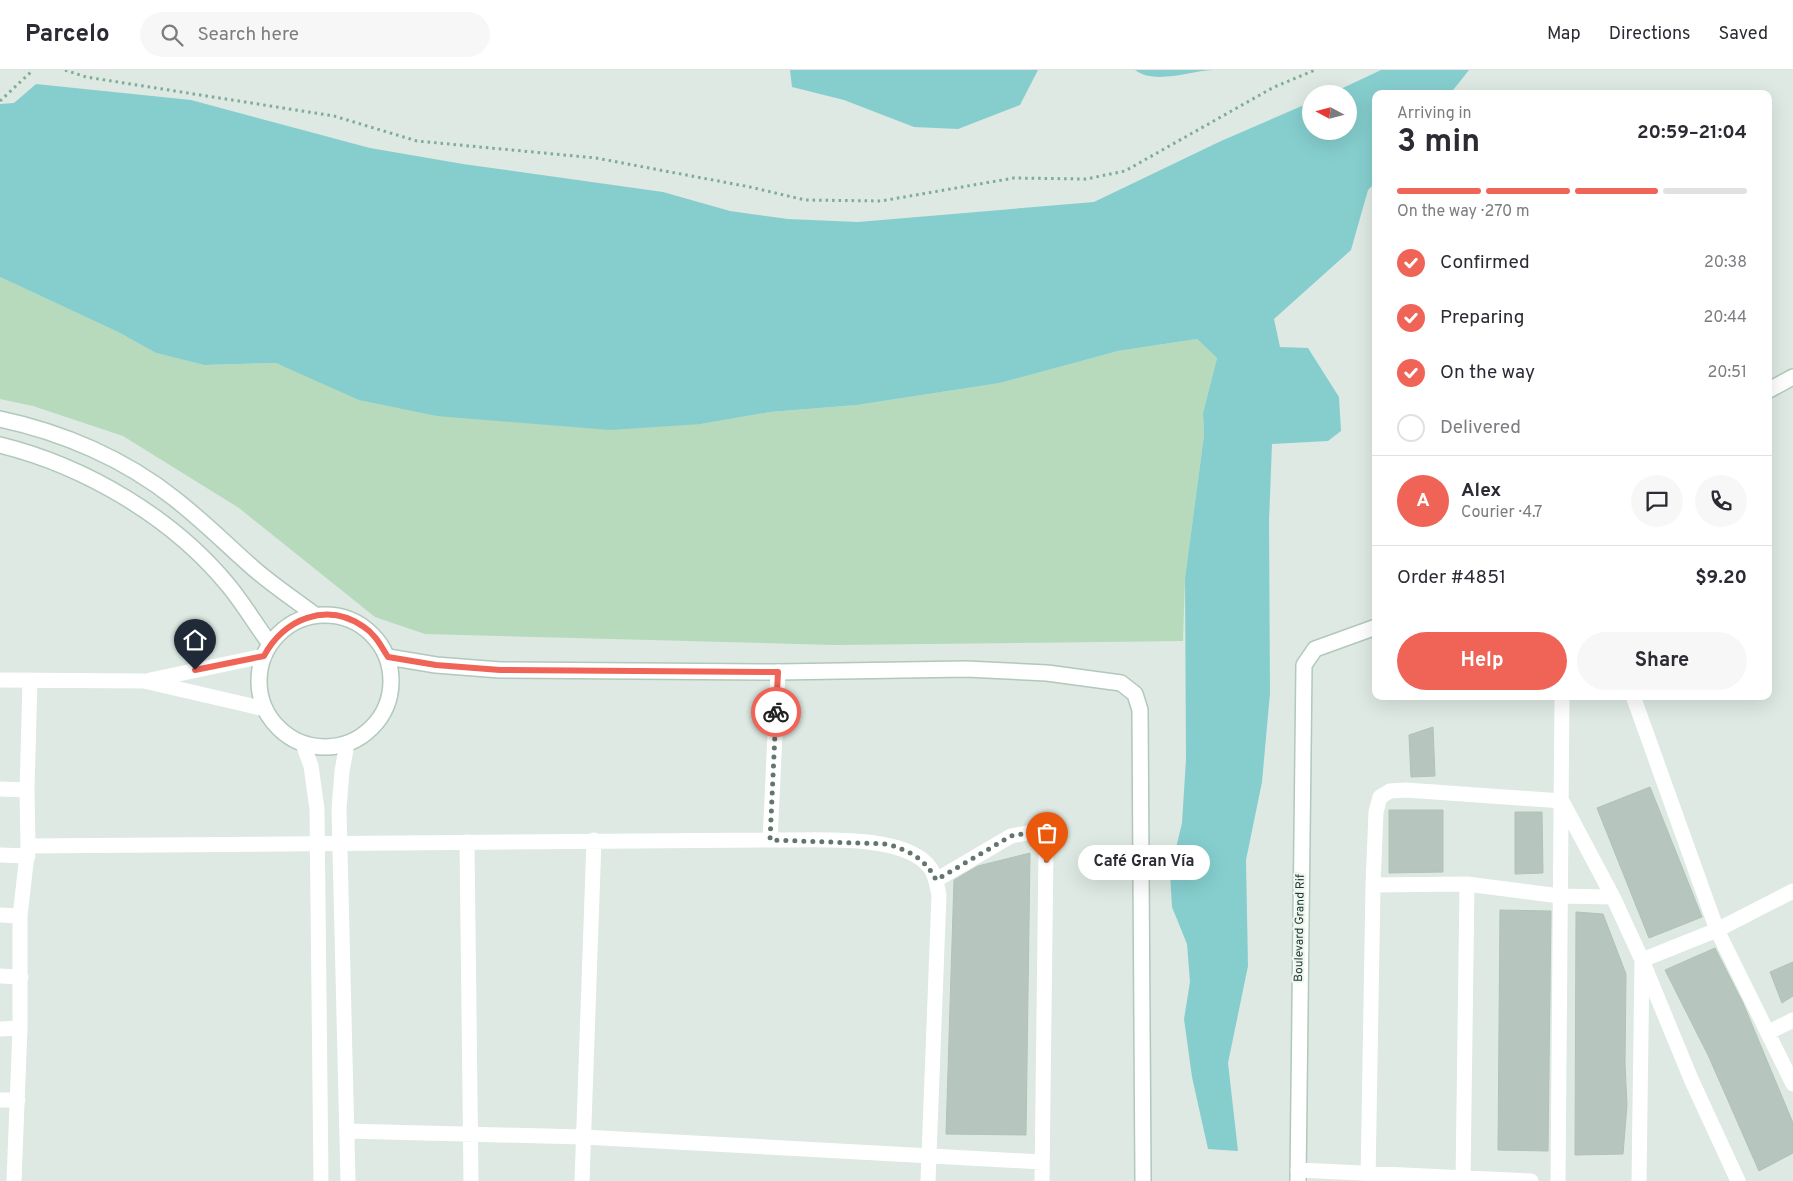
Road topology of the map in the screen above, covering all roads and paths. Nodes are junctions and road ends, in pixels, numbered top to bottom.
1 (33, 70) edge
2 (65, 70) edge
3 (1315, 70) edge
4 (1, 101) edge
5 (1793, 377) edge
6 (1772, 388) edge
7 (0, 418) edge
8 (0, 445) edge
9 (315, 615) junction
10 (1372, 628) edge
11 (266, 650) junction
12 (388, 657) junction
13 (778, 672) junction
14 (0, 680) edge
15 (30, 680) junction
16 (144, 681) junction
17 (1562, 700) edge
18 (1634, 700) edge
19 (265, 709) junction
20 (303, 744) junction
21 (347, 744) junction
22 (0, 789) edge
23 (27, 790) junction
24 (1562, 801) junction
25 (594, 840) junction
26 (770, 840) junction
27 (467, 842) junction
28 (317, 843) junction
29 (341, 843) junction
30 (28, 851) junction
31 (0, 855) edge
32 (936, 880) junction
33 (1467, 884) junction
34 (1373, 885) junction
35 (1793, 891) edge
36 (1560, 896) junction
37 (1613, 897) junction
38 (0, 915) edge
39 (20, 916) junction
40 (1718, 930) junction
41 (1642, 960) junction
42 (0, 976) edge
43 (21, 977) junction
44 (1793, 1020) edge
45 (20, 1028) junction
46 (0, 1029) edge
47 (1769, 1032) junction
48 (1793, 1084) edge
49 (0, 1100) edge
50 (18, 1100) junction
51 (347, 1131) junction
52 (472, 1134) junction
53 (584, 1137) junction
54 (929, 1156) junction
55 (1042, 1162) junction
56 (1298, 1175) edge
57 (1368, 1177) edge
58 (1463, 1180) edge
59 (14, 1181) edge
60 (321, 1181) edge
61 (348, 1181) edge
62 (471, 1181) edge
63 (582, 1181) edge
64 (928, 1181) edge
65 (1042, 1181) edge
66 (1143, 1181) edge
67 (1531, 1181) edge
68 (1558, 1181) edge
69 (1639, 1181) edge
70 (1738, 1181) edge

1 - 4 path
2 - 3 path
5 - 6 street
7 - 9 street
8 - 11 street
9 - 11 street
9 - 12 street
10 - 56 street, Boulevard Grand Rif
11 - 16 street
11 - 19 street
12 - 13 street
12 - 21 street
13 - 26 street
13 - 66 street
14 - 15 street
15 - 16 street
15 - 23 street
16 - 19 street
17 - 24 street
18 - 40 street
19 - 20 street
20 - 21 street
20 - 28 street
21 - 29 street
22 - 23 street
23 - 30 street
24 - 34 street
24 - 36 street
24 - 37 street
25 - 26 street
25 - 27 street
25 - 53 street
26 - 32 street
27 - 29 street
27 - 52 street
28 - 29 street
28 - 30 street
28 - 60 street
29 - 51 street
30 - 31 street
30 - 39 street
32 - 54 street
32 - 55 street
33 - 34 street
33 - 36 street
33 - 58 street
34 - 57 street
35 - 40 street
36 - 37 street
36 - 68 street
37 - 41 street
38 - 39 street
39 - 43 street
40 - 41 street
40 - 47 street
41 - 69 street
41 - 70 street
42 - 43 street
43 - 45 street
44 - 47 street
45 - 46 street
45 - 50 street
47 - 48 street
49 - 50 street
50 - 59 street
51 - 52 street
51 - 61 street
52 - 53 street
52 - 62 street
53 - 54 street
53 - 63 street
54 - 55 street
54 - 64 street
55 - 65 street
56 - 57 street
57 - 58 street
58 - 67 street

